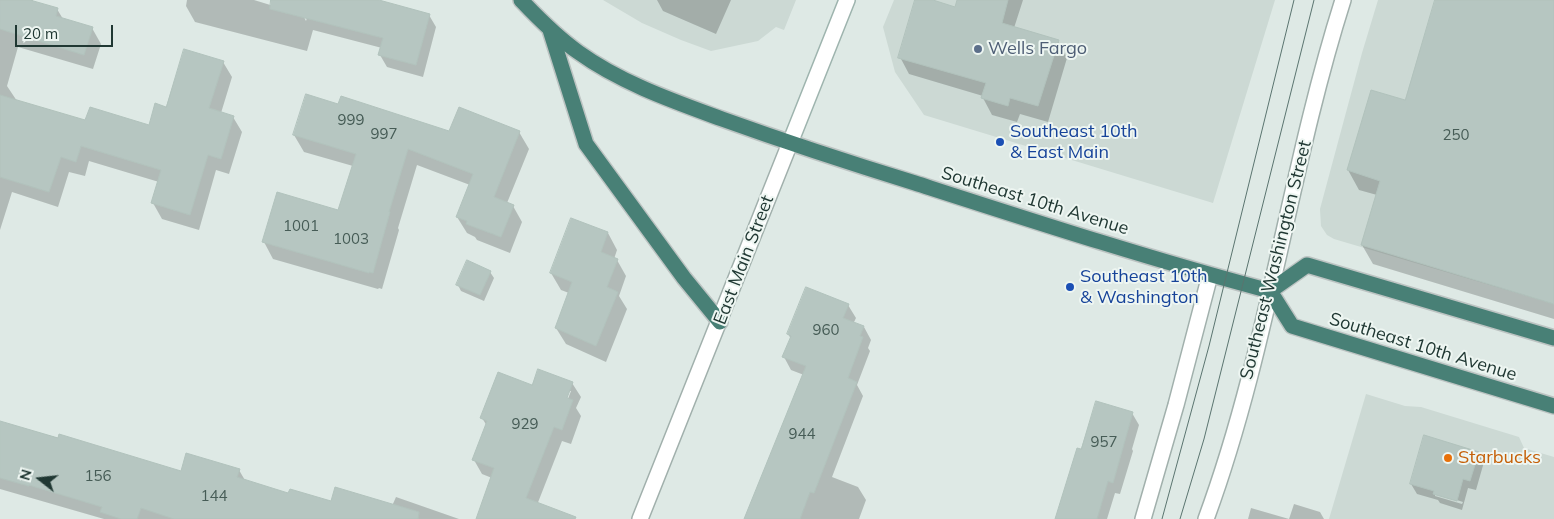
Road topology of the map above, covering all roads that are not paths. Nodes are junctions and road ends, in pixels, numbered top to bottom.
1 (521, 0) edge
2 (847, 0) edge
3 (1343, 0) edge
4 (550, 30) junction
5 (790, 143) junction
6 (1210, 275) junction
7 (1270, 291) junction
8 (720, 322) junction
9 (1554, 338) edge
10 (1554, 406) edge
11 (640, 519) edge
12 (1143, 519) edge
13 (1206, 519) edge

1 - 4 highway, Southeast 10th Avenue
2 - 5 street, East Main Street
3 - 7 street, Southeast Washington Street
4 - 5 highway, Southeast 10th Avenue
4 - 8 highway
5 - 6 highway, Southeast 10th Avenue
5 - 8 street, East Main Street
6 - 7 highway, Southeast 10th Avenue
6 - 12 street
7 - 9 highway
7 - 10 highway, Southeast 10th Avenue
7 - 13 street, Southeast Washington Street
8 - 11 street, East Main Street

